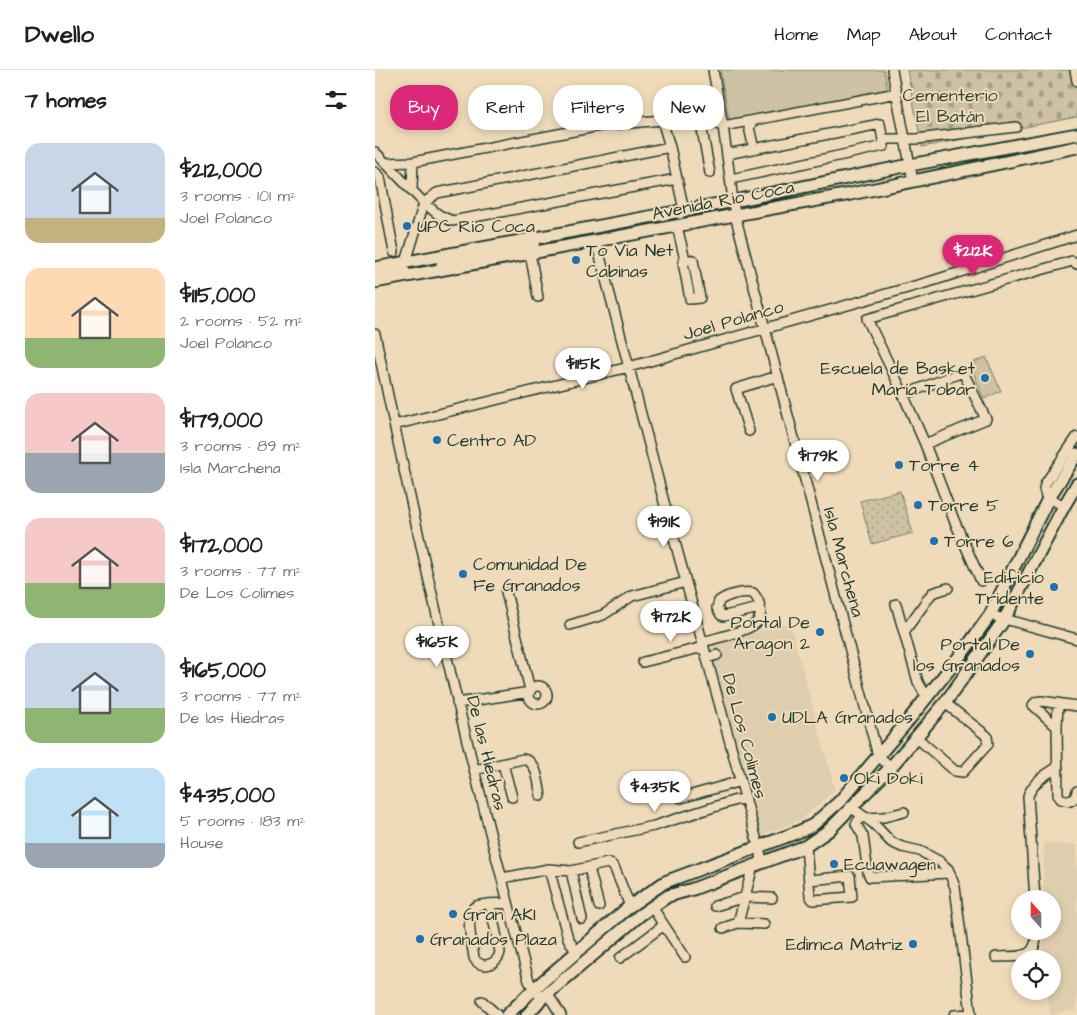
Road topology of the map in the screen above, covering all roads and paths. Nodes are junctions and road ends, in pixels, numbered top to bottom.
1 (713, 70) edge
2 (893, 70) edge
3 (1075, 70) edge
4 (1077, 81) edge
5 (716, 85) edge
6 (897, 93) junction
7 (754, 120) junction
8 (653, 121) edge
9 (724, 126) edge
10 (1016, 127) dead end
11 (665, 130) edge
12 (702, 130) edge
13 (724, 130) edge
14 (1077, 134) edge
15 (883, 139) junction
16 (906, 140) junction
17 (670, 147) junction
18 (1077, 147) edge
19 (754, 149) junction
20 (375, 152) edge
21 (727, 154) junction
22 (413, 162) junction
23 (386, 163) junction
24 (911, 165) junction
25 (375, 172) edge
26 (710, 173) dead end
27 (677, 179) junction
28 (731, 179) junction
29 (913, 181) junction
30 (412, 188) junction
31 (734, 201) junction
32 (425, 203) junction
33 (684, 210) junction
34 (735, 214) junction
35 (677, 226) junction
36 (1077, 235) edge
37 (596, 241) junction
38 (394, 252) dead end
39 (530, 253) junction
40 (685, 260) dead end
41 (406, 262) junction
42 (1077, 264) edge
43 (375, 268) edge
44 (390, 273) junction
45 (375, 276) edge
46 (375, 282) edge
47 (538, 297) dead end
48 (765, 328) junction
49 (375, 334) edge
50 (629, 367) junction
51 (778, 376) junction
52 (903, 395) junction
53 (394, 425) junction
54 (749, 431) dead end
55 (1077, 437) edge
56 (925, 444) junction
57 (1077, 454) edge
58 (1077, 484) edge
59 (1048, 499) junction
60 (1064, 506) junction
61 (981, 581) dead end
62 (686, 582) junction
63 (948, 588) dead end
64 (506, 592) dead end
65 (896, 604) dead end
66 (760, 608) dead end
67 (991, 615) junction
68 (1005, 620) junction
69 (570, 625) dead end
70 (904, 632) junction
71 (1077, 639) edge
72 (703, 644) junction
73 (717, 655) dead end
74 (707, 658) junction
75 (643, 662) dead end
76 (927, 698) junction
77 (457, 703) junction
78 (945, 703) junction
79 (1058, 703) junction
80 (1077, 706) edge
81 (1057, 727) junction
82 (917, 737) junction
83 (878, 756) junction
84 (503, 764) junction
85 (891, 767) junction
86 (1058, 767) junction
87 (474, 770) junction
88 (741, 781) junction
89 (1077, 791) edge
90 (541, 796) dead end
91 (511, 797) dead end
92 (681, 798) dead end
93 (746, 799) junction
94 (852, 808) junction
95 (904, 812) dead end
96 (864, 817) junction
97 (578, 842) dead end
98 (806, 846) junction
99 (759, 847) junction
100 (758, 864) junction
101 (589, 868) junction
102 (549, 870) junction
103 (571, 871) junction
104 (949, 872) junction
105 (502, 878) junction
106 (809, 880) junction
107 (1034, 890) edge
108 (745, 897) junction
109 (772, 898) dead end
110 (508, 902) junction
111 (490, 904) junction
112 (599, 906) dead end
113 (630, 906) junction
114 (715, 906) dead end
115 (652, 907) junction
116 (582, 919) dead end
117 (738, 924) junction
118 (765, 924) dead end
119 (664, 925) junction
120 (723, 928) dead end
121 (1037, 940) edge
122 (576, 952) junction
123 (685, 957) dead end
124 (996, 957) dead end
125 (620, 958) dead end
126 (534, 989) junction
127 (545, 996) junction
128 (482, 1001) dead end
129 (497, 1015) edge
130 (507, 1015) edge
131 (527, 1015) edge
132 (561, 1015) edge
133 (954, 1015) edge

1 - 5 street, Isla Marchena
2 - 6 street
3 - 4 street
6 - 7 street
6 - 16 street
7 - 9 street
7 - 19 street
8 - 22 street
10 - 16 street
11 - 17 street
12 - 26 street
13 - 21 street, Isla Marchena
14 - 24 main road, Avenida Río Coca
15 - 16 street
15 - 19 street
15 - 28 street
16 - 24 street
17 - 27 street
17 - 32 street
18 - 29 main road, Avenida Río Coca
19 - 21 street
20 - 23 street
21 - 28 street, Isla Marchena
22 - 23 street
22 - 30 street
23 - 30 street
24 - 29 street
24 - 31 main road, Avenida Río Coca
25 - 38 street
27 - 32 street
27 - 33 street
28 - 31 street, Isla Marchena
29 - 34 main road, Avenida Río Coca
30 - 32 street
31 - 33 main road, Avenida Río Coca
31 - 34 street, Isla Marchena
32 - 41 street
33 - 41 main road, Avenida Río Coca
33 - 44 street
34 - 35 main road, Avenida Río Coca
34 - 48 street, Isla Marchena
35 - 37 main road, Avenida Río Coca
35 - 40 street
36 - 48 street, Joel Polanco
37 - 39 main road, Avenida Río Coca
37 - 50 street, De Los Colimes
39 - 46 main road, Avenida Río Coca
39 - 47 street
41 - 43 main road, Avenida Río Coca
41 - 44 street
42 - 52 street
44 - 45 street
48 - 50 street, Joel Polanco
48 - 51 street, Isla Marchena
49 - 53 street, De las Hiedras
50 - 53 street, Joel Polanco
50 - 62 street, De Los Colimes
51 - 54 street
51 - 83 street, Isla Marchena
52 - 56 street
52 - 56 street
53 - 77 street, De las Hiedras
55 - 59 street
56 - 61 street
57 - 59 main road
58 - 60 main road
59 - 60 street
59 - 67 main road
60 - 68 main road
62 - 69 street
62 - 72 street, De Los Colimes
63 - 70 street
64 - 77 street
65 - 70 street
66 - 72 street
67 - 68 street
67 - 76 main road
68 - 71 street
68 - 78 main road
70 - 76 street
72 - 74 street, De Los Colimes
72 - 75 street
73 - 74 street
74 - 88 street, De Los Colimes
76 - 83 main road
77 - 87 street, De las Hiedras
78 - 82 main road
78 - 82 street
79 - 80 street
79 - 81 street
79 - 81 street
81 - 86 street
82 - 85 main road
83 - 85 street
83 - 99 main road
84 - 87 street
84 - 90 street
84 - 91 street
85 - 94 main road
86 - 89 street
86 - 107 street
87 - 105 street, De las Hiedras
88 - 92 street
88 - 93 street, De Los Colimes
93 - 97 street
93 - 99 street, De Los Colimes
94 - 96 street
94 - 98 main road
95 - 96 street
96 - 104 street
96 - 104 street
98 - 100 main road
98 - 106 street
99 - 100 street, De Los Colimes
99 - 113 main road
100 - 108 street
100 - 115 main road
101 - 103 street
101 - 112 street
101 - 113 street
102 - 103 street
102 - 105 street
102 - 122 street
103 - 116 street
104 - 133 street
105 - 110 street, De las Hiedras
106 - 106 street
108 - 109 street
108 - 114 street
108 - 117 street
110 - 111 street
110 - 126 street, De las Hiedras
111 - 111 street
113 - 122 main road
115 - 119 street
115 - 127 main road
117 - 118 street
117 - 120 street
119 - 123 street
119 - 125 street
121 - 124 street
122 - 126 main road
126 - 127 street, De las Hiedras
126 - 130 main road
127 - 131 main road
127 - 132 street, De las Hiedras
128 - 129 street

